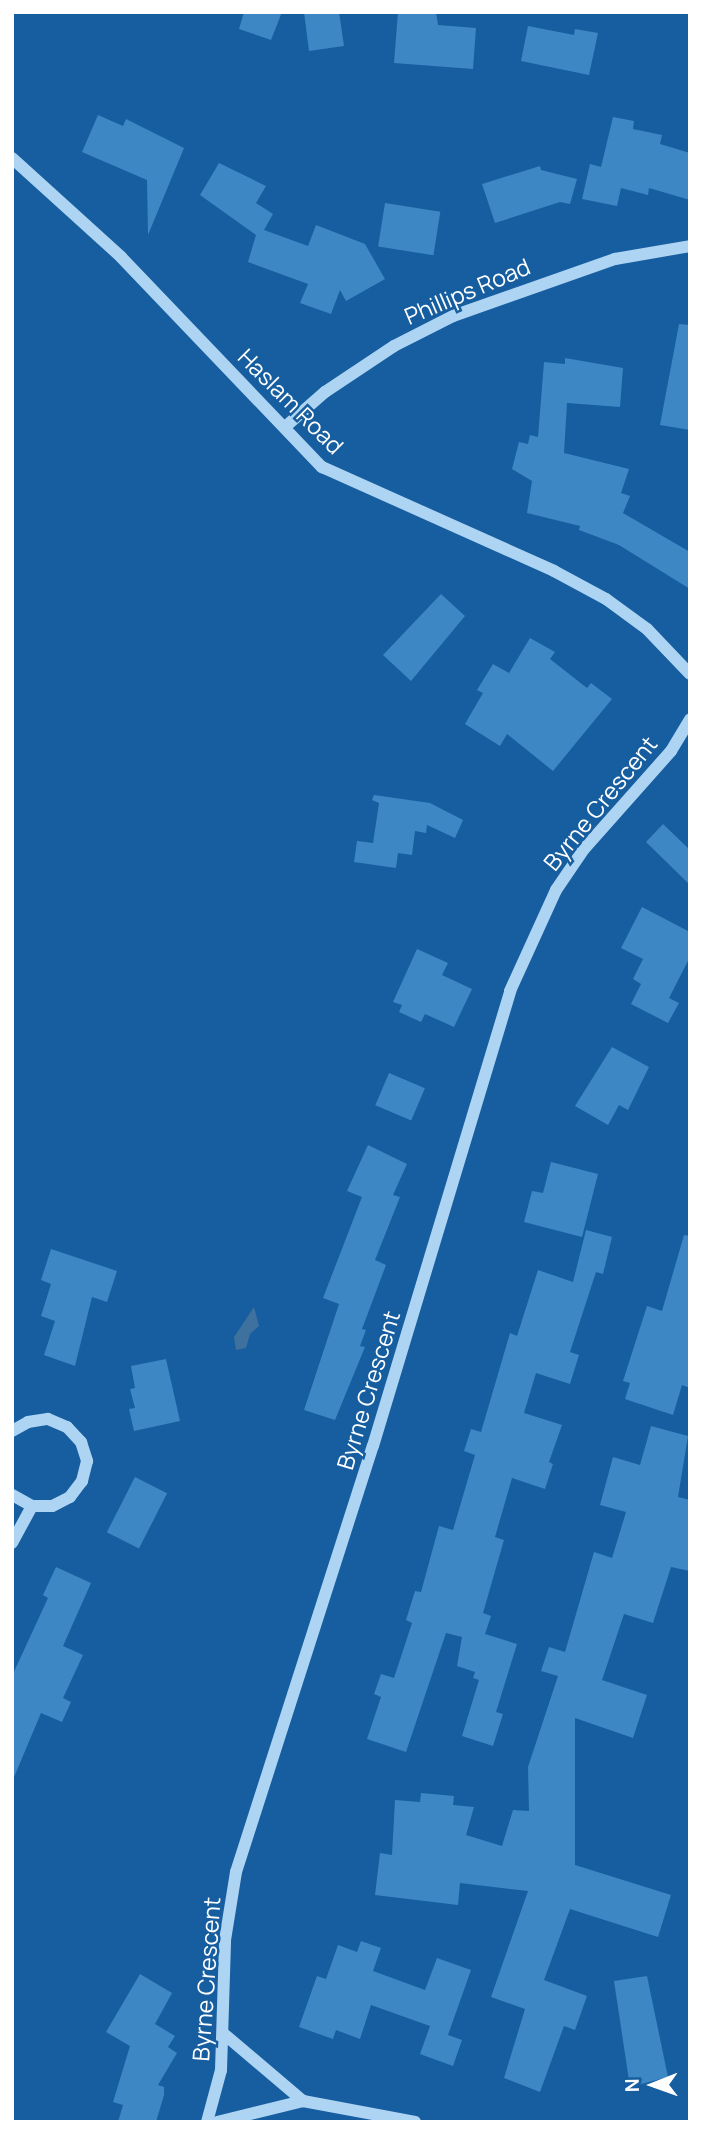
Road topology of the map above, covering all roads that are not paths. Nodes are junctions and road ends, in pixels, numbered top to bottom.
1 (12, 158) edge
2 (690, 247) edge
3 (285, 428) junction
4 (690, 674) edge
5 (690, 719) edge
6 (12, 1432) edge
7 (12, 1495) edge
8 (32, 1506) junction
9 (12, 1543) edge
10 (224, 2034) junction
11 (303, 2101) junction
12 (207, 2122) edge
13 (217, 2122) edge
14 (415, 2122) edge

1 - 3 street, Haslam Road
2 - 3 street, Phillips Road
3 - 4 street, Haslam Road
5 - 10 street, Byrne Crescent
6 - 8 street
7 - 8 street
8 - 9 street
10 - 11 street
10 - 12 street, Byrne Crescent
11 - 13 street
11 - 14 street

